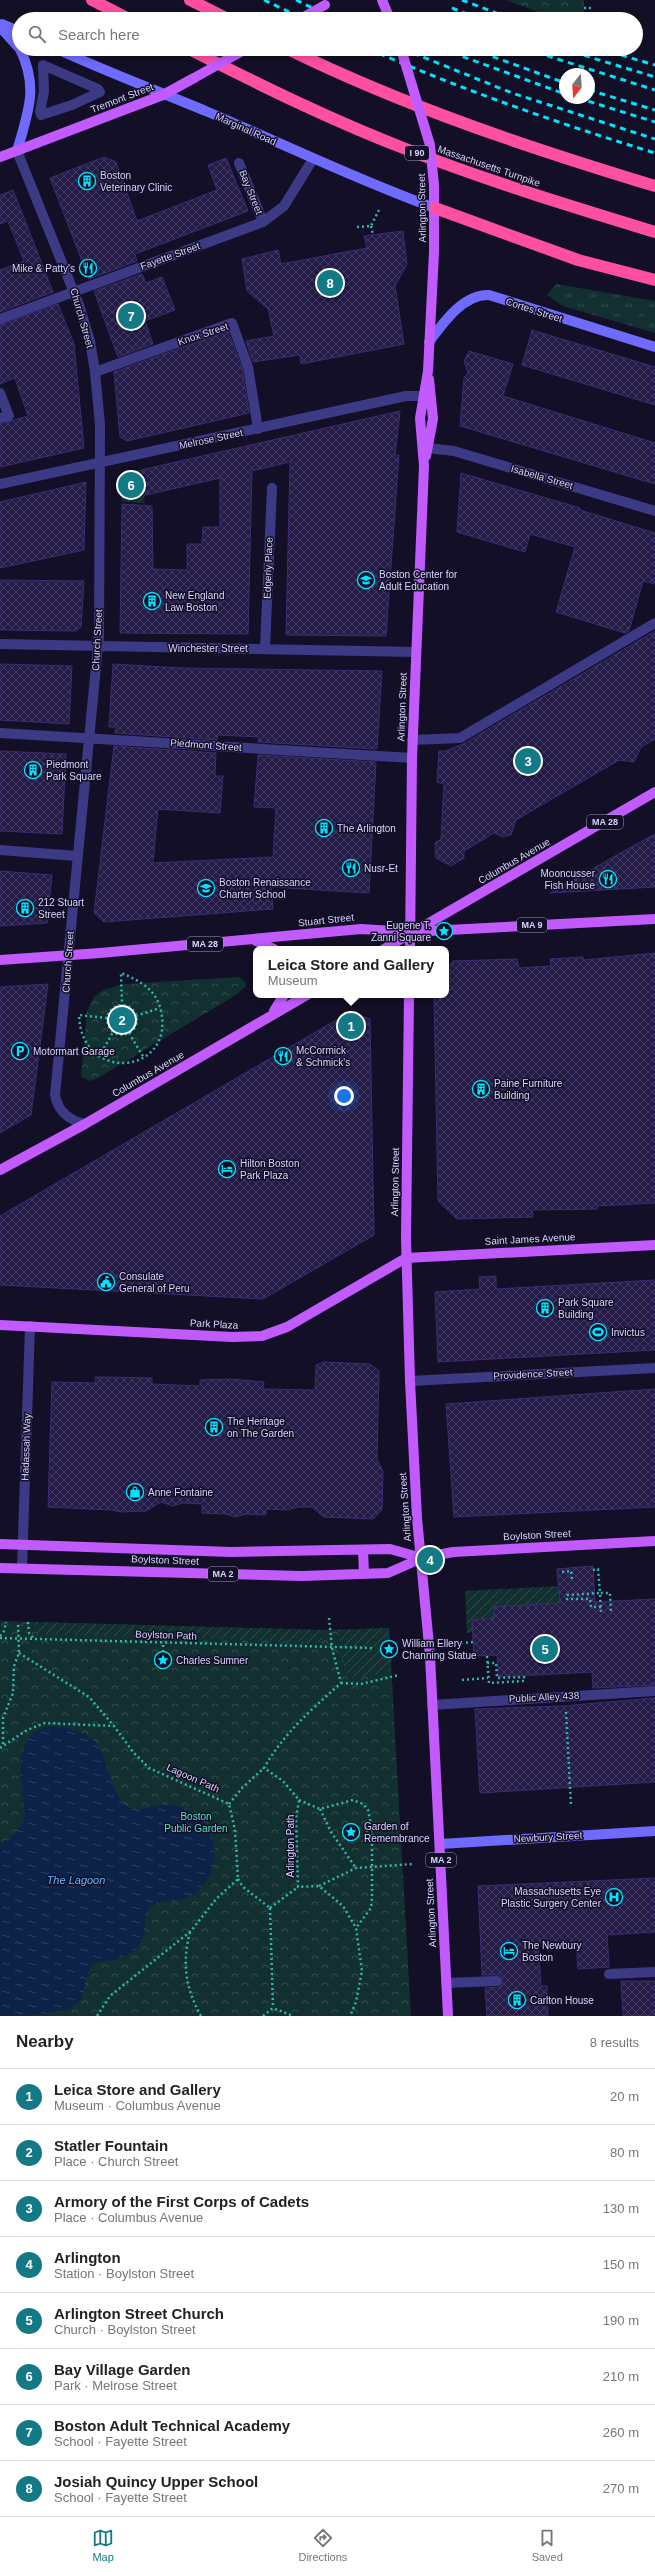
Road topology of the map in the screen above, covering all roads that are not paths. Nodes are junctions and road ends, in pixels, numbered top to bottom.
1 (92, 0) edge
2 (190, 0) edge
3 (382, 0) edge
4 (328, 3) edge
5 (115, 12) edge
6 (214, 12) edge
7 (312, 12) edge
8 (387, 12) edge
9 (0, 23) edge
10 (0, 27) edge
11 (12, 29) edge
12 (12, 40) edge
13 (22, 56) edge
14 (73, 56) edge
15 (203, 56) edge
16 (233, 56) edge
17 (303, 56) edge
18 (404, 56) edge
19 (48, 65) joint
20 (163, 95) junction
21 (17, 151) junction
22 (0, 157) edge
23 (314, 159) junction
24 (239, 163) dead end
25 (655, 186) edge
26 (435, 208) junction
27 (263, 222) junction
28 (655, 232) edge
29 (655, 280) edge
30 (75, 291) junction
31 (0, 319) edge
32 (429, 342) junction
33 (655, 347) edge
34 (428, 371) junction
35 (95, 372) junction
36 (0, 393) edge
37 (423, 396) junction
38 (0, 418) edge
39 (258, 429) junction
40 (428, 448) junction
41 (100, 462) junction
42 (424, 466) junction
43 (0, 484) edge
44 (272, 488) dead end
45 (655, 510) edge
46 (655, 623) edge
47 (0, 644) edge
48 (98, 647) junction
49 (265, 648) junction
50 (416, 652) junction
51 (0, 733) edge
52 (88, 737) junction
53 (412, 740) junction
54 (412, 758) junction
55 (655, 792) edge
56 (0, 850) edge
57 (77, 856) junction
58 (655, 919) edge
59 (410, 932) junction
60 (250, 940) junction
61 (266, 946) edge
62 (389, 946) edge
63 (410, 946) edge
64 (68, 956) junction
65 (0, 960) edge
66 (282, 998) edge
67 (302, 998) edge
68 (409, 998) edge
69 (270, 1016) junction
70 (86, 1124) junction
71 (0, 1170) edge
72 (655, 1245) edge
73 (406, 1258) junction
74 (0, 1325) edge
75 (30, 1326) junction
76 (655, 1368) edge
77 (410, 1381) junction
78 (655, 1541) edge
79 (0, 1544) edge
80 (23, 1544) junction
81 (363, 1550) junction
82 (422, 1558) junction
83 (0, 1568) edge
84 (22, 1568) junction
85 (364, 1574) junction
86 (655, 1691) edge
87 (432, 1705) junction
88 (655, 1831) edge
89 (440, 1844) junction
90 (655, 1972) edge
91 (609, 1974) dead end
92 (498, 1981) dead end
93 (446, 1983) junction
94 (448, 2016) edge

1 - 5 highway
2 - 6 highway
3 - 8 main road
4 - 7 main road, bridge
9 - 11 main road
10 - 12 main road
13 - 21 main road
14 - 20 main road, Marginal Road
15 - 28 highway, Massachusetts Turnpike / I 90
16 - 20 main road, Tremont Street, bridge
17 - 25 highway
18 - 26 main road, Arlington Street, bridge
19 - 19 street
20 - 21 main road, Tremont Street
20 - 23 main road, Marginal Road
21 - 22 main road, Tremont Street
21 - 30 street, Church Street
23 - 26 main road, Marginal Road
23 - 27 street, Fayette Street
24 - 27 street, Bay Street
26 - 29 highway
26 - 32 main road, Arlington Street
27 - 30 street, Fayette Street
30 - 31 street, Fayette Street
30 - 35 street, Church Street
32 - 33 main road, Cortes Street
32 - 34 main road, Arlington Street
34 - 37 main road, Arlington Street
34 - 40 main road, Arlington Street
35 - 39 street, Knox Street
35 - 41 street, Church Street
36 - 38 street
37 - 39 street, Melrose Street
37 - 42 main road, Arlington Street
39 - 41 street, Melrose Street
40 - 42 main road, Arlington Street
40 - 45 street, Isabella Street
41 - 43 street, Melrose Street
41 - 48 street, Church Street
42 - 50 main road, Arlington Street
44 - 49 street, Edgerly Place
46 - 53 street
47 - 48 street, Winchester Street
48 - 49 street, Winchester Street
48 - 52 street, Church Street
49 - 50 street, Winchester Street
50 - 53 main road, Arlington Street
51 - 52 street, Piedmont Street
52 - 54 street, Piedmont Street
52 - 57 street, Church Street
53 - 54 main road, Arlington Street
54 - 59 main road, Arlington Street
55 - 59 main road, Columbus Avenue / MA 28
56 - 57 street
57 - 64 street, Church Street
58 - 59 main road, Stuart Street / MA 9
59 - 60 main road, Stuart Street / MA 28
59 - 62 main road, Columbus Avenue
59 - 63 main road, Arlington Street
60 - 61 main road
60 - 64 main road, Stuart Street / MA 28
64 - 65 main road, Stuart Street / MA 28
64 - 70 street, Church Street
66 - 69 main road
67 - 69 main road, Columbus Avenue
68 - 73 main road, Arlington Street
69 - 70 main road, Columbus Avenue
70 - 71 main road, Columbus Avenue
72 - 73 main road, Saint James Avenue
73 - 75 main road, Park Plaza
73 - 77 main road, Arlington Street
74 - 75 main road, Park Plaza
75 - 80 street, Hadassah Way
76 - 77 street, Providence Street
77 - 82 main road, Arlington Street
78 - 82 main road, Boylston Street
79 - 80 main road, Boylston Street
80 - 81 main road, Boylston Street
80 - 84 street, Hadassah Way
81 - 82 main road, Boylston Street
81 - 85 main road
82 - 85 main road, Boylston Street / MA 2
82 - 87 main road, Arlington Street / MA 2
83 - 84 main road, Boylston Street / MA 2
84 - 85 main road, Boylston Street / MA 2
86 - 87 street, Public Alley 438
87 - 89 main road, Arlington Street / MA 2
88 - 89 main road, Newbury Street
89 - 93 main road, Arlington Street / MA 2
90 - 91 street
92 - 93 street
93 - 94 main road, Arlington Street / MA 2

